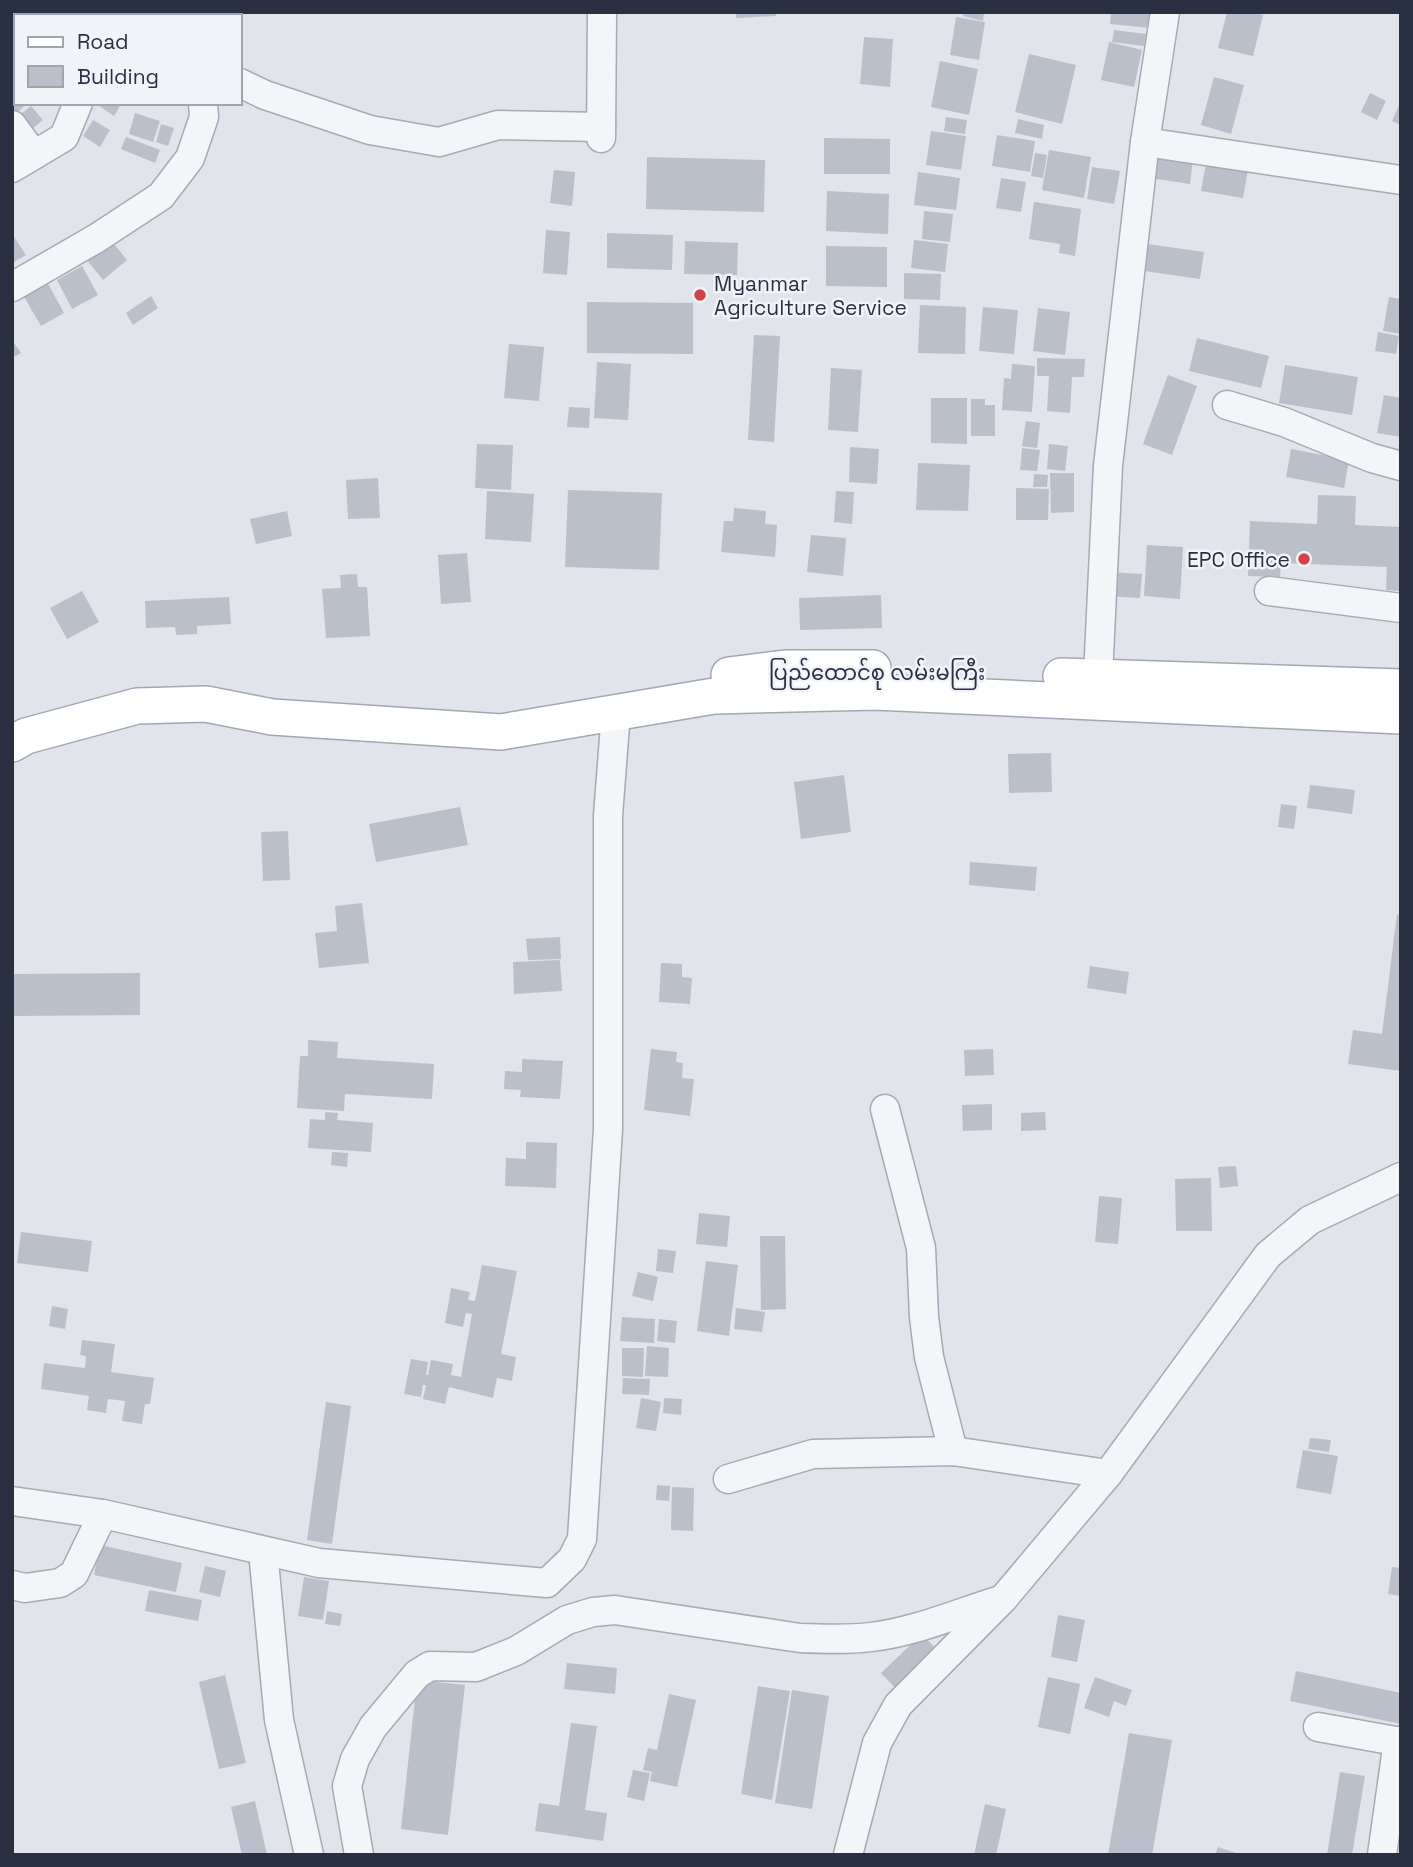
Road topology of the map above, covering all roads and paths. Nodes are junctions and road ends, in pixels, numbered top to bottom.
1 (602, 12) edge
2 (1165, 12) edge
3 (242, 84) edge
4 (77, 105) edge
5 (203, 105) edge
6 (12, 125) edge
7 (1145, 142) junction
8 (23, 162) edge
9 (1401, 180) edge
10 (12, 287) edge
11 (1227, 405) dead end
12 (1401, 466) edge
13 (1269, 591) dead end
14 (1401, 608) edge
15 (1098, 677) junction
16 (1401, 687) edge
17 (616, 712) junction
18 (1401, 716) edge
19 (272, 718) junction
20 (12, 744) edge
21 (885, 1109) dead end
22 (1401, 1177) edge
23 (953, 1451) junction
24 (1108, 1474) junction
25 (729, 1479) dead end
26 (12, 1501) edge
27 (103, 1514) junction
28 (263, 1551) junction
29 (12, 1585) edge
30 (1003, 1599) junction
31 (1318, 1727) dead end
32 (1399, 1742) edge
33 (309, 1855) edge
34 (359, 1855) edge
35 (848, 1855) edge
36 (1382, 1855) edge

1 - 3 street
2 - 7 street
4 - 8 street
5 - 10 street
6 - 8 street
7 - 9 street
7 - 15 street
11 - 12 street
13 - 14 street
15 - 16 main road, ပြည်ထောင်စု လမ်းမကြီး
15 - 19 main road, ပြည်ထောင်စု လမ်းမကြီး
17 - 18 main road
17 - 19 main road
17 - 28 street
19 - 20 main road
21 - 23 street
22 - 24 street
23 - 24 street
23 - 25 street
24 - 30 street
26 - 27 street
27 - 28 street
27 - 29 street
28 - 33 street
30 - 34 street
30 - 35 street
31 - 32 street
32 - 36 street

